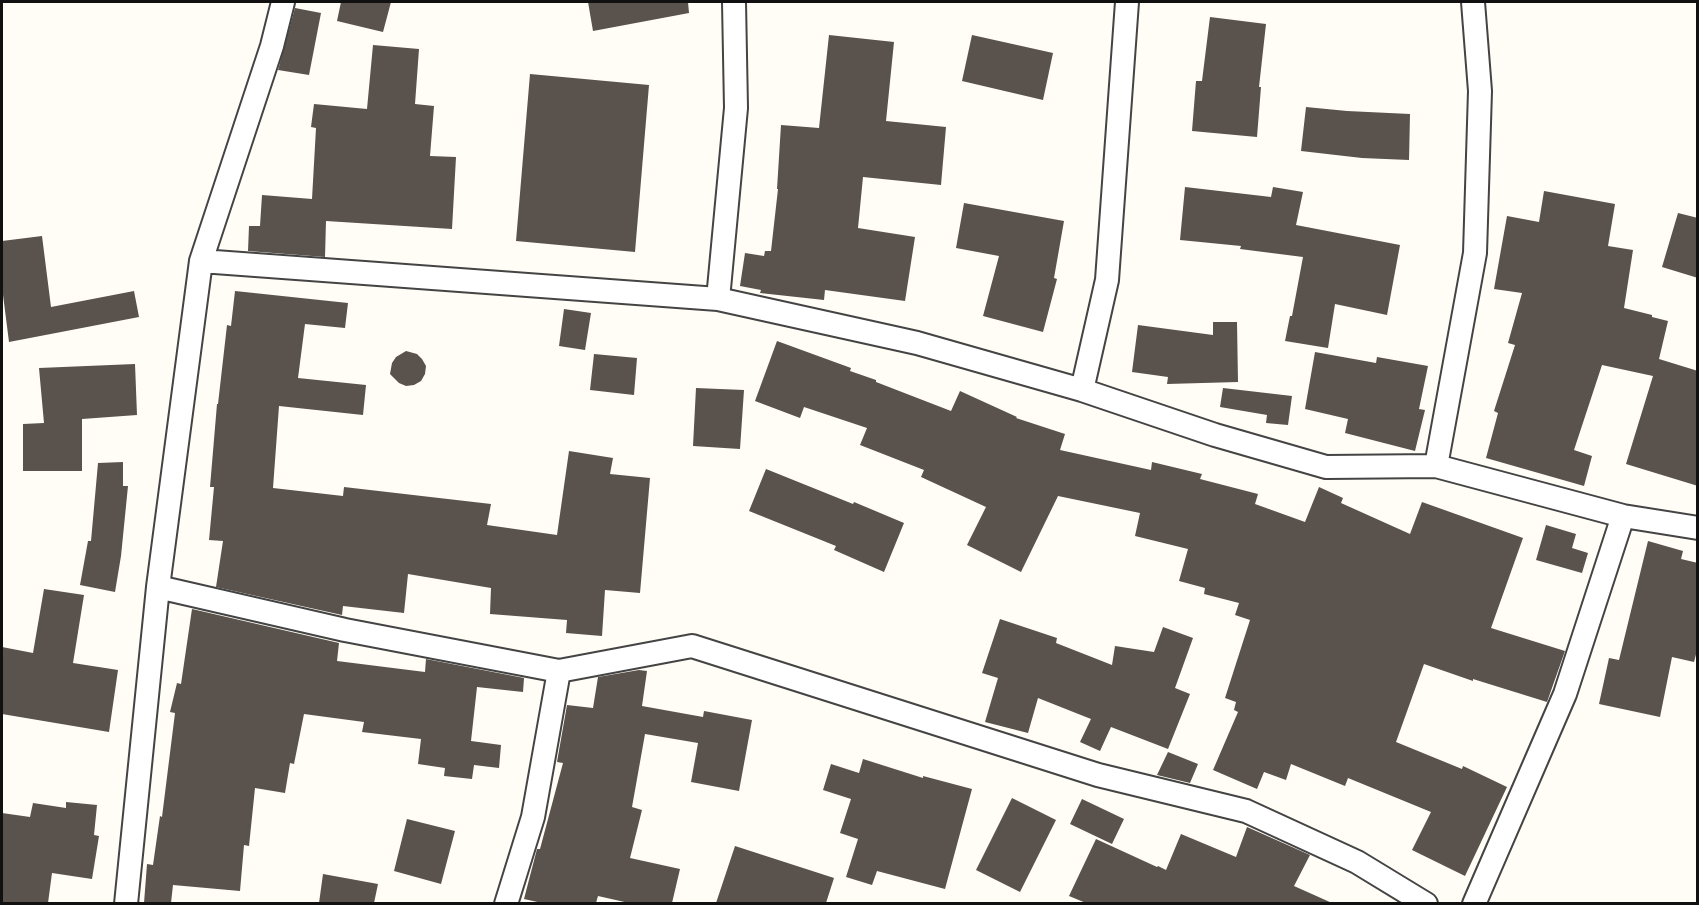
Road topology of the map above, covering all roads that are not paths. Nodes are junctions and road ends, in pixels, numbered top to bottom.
1 (283, 2) edge
2 (734, 2) edge
3 (1127, 2) edge
4 (1473, 2) edge
5 (201, 261) junction
6 (718, 299) junction
7 (1082, 390) junction
8 (1436, 466) junction
9 (1623, 516) junction
10 (1698, 528) edge
11 (158, 587) junction
12 (559, 671) junction
13 (126, 903) edge
14 (506, 903) edge
15 (1426, 903) edge
16 (1474, 903) edge

1 - 5 street
2 - 6 street
3 - 7 street
4 - 8 street
5 - 6 street
5 - 11 street
6 - 7 street
7 - 8 street
8 - 9 street
9 - 10 street
9 - 16 street
11 - 12 street
11 - 13 street
12 - 14 street
12 - 15 street

